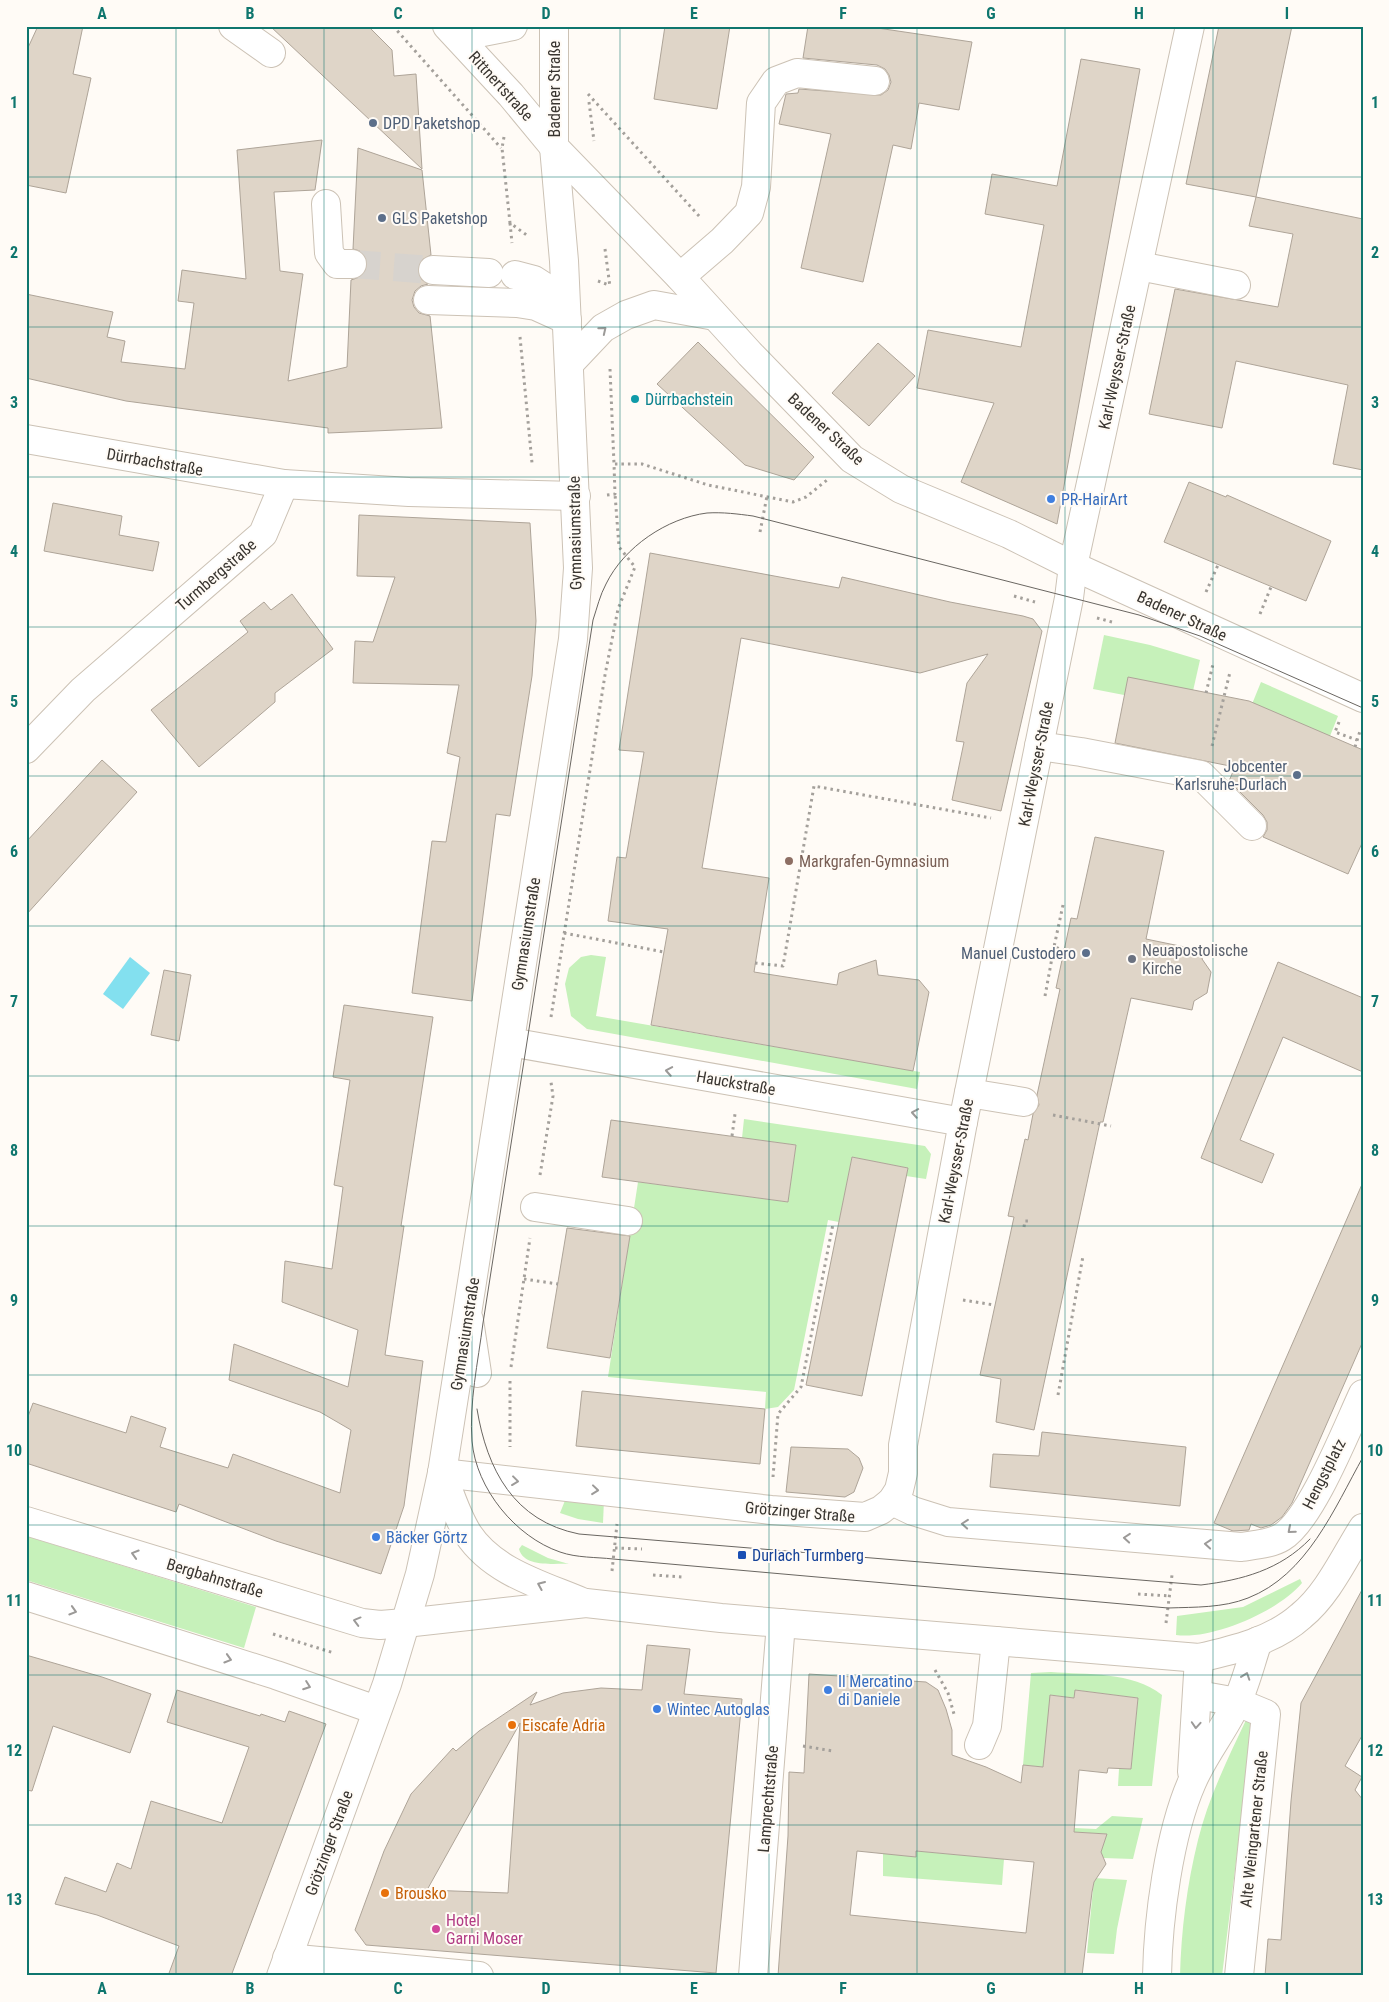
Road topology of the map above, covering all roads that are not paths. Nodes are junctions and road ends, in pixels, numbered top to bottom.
1 (233, 26) edge
2 (447, 26) edge
3 (460, 26) edge
4 (513, 26) edge
5 (554, 26) edge
6 (1190, 26) edge
7 (271, 53) dead end
8 (875, 81) dead end
9 (554, 147) junction
10 (326, 204) dead end
11 (352, 264) tunnel mouth
12 (1139, 266) junction
13 (433, 270) tunnel mouth
14 (680, 277) junction
15 (1236, 285) dead end
16 (428, 300) tunnel mouth
17 (566, 310) junction
18 (715, 316) junction
19 (569, 364) junction
20 (26, 439) edge
21 (284, 484) junction
22 (576, 496) junction
23 (1073, 566) junction
24 (1363, 698) edge
25 (1039, 746) junction
26 (26, 749) edge
27 (1252, 826) dead end
28 (510, 1042) junction
29 (969, 1093) junction
30 (1024, 1102) road end
31 (963, 1122) junction
32 (535, 1207) road end
33 (628, 1221) dead end
34 (468, 1315) junction
35 (477, 1373) dead end
36 (1363, 1394) edge
37 (442, 1473) junction
38 (892, 1501) junction
39 (26, 1521) edge
40 (1363, 1528) edge
41 (26, 1596) edge
42 (586, 1603) junction
43 (405, 1623) junction
44 (782, 1623) junction
45 (996, 1641) junction
46 (1258, 1641) junction
47 (1199, 1658) junction
48 (1198, 1695) junction
49 (1237, 1702) junction
50 (376, 1710) junction
51 (979, 1744) dead end
52 (1192, 1781) junction
53 (284, 1967) edge
54 (479, 1976) edge
55 (753, 1976) edge
56 (1157, 1976) edge
57 (1239, 1976) edge

1 - 7 street
2 - 9 street, Rittnertstraße
3 - 4 street
5 - 9 street, Badener Straße
6 - 12 street, Karl-Weysser-Straße
8 - 14 street
9 - 14 street, Badener Straße
9 - 17 street, Gymnasiumstraße
10 - 11 street
12 - 15 street
12 - 23 street, Karl-Weysser-Straße
13 - 17 street
14 - 18 street, Badener Straße
16 - 17 street
17 - 19 street, Gymnasiumstraße
19 -> 18 street
18 - 23 street, Badener Straße
19 - 22 street, Gymnasiumstraße
20 - 21 street, Dürrbachstraße
21 - 22 street
21 - 26 street, Turmbergstraße
22 - 28 street, Gymnasiumstraße
23 - 24 street, Badener Straße
23 - 25 street, Karl-Weysser-Straße
25 - 27 street
25 - 29 street, Karl-Weysser-Straße
31 -> 28 street, Hauckstraße
28 - 34 street, Gymnasiumstraße
29 - 30 street
29 - 31 street, Karl-Weysser-Straße
31 - 38 street, Karl-Weysser-Straße
32 - 33 street
34 - 35 street
34 - 37 street, Gymnasiumstraße
36 -> 38 street, Hengstplatz
37 -> 38 street, Grötzinger Straße
42 -> 37 street
37 - 43 street, Gymnasiumstraße
43 -> 39 street, Bergbahnstraße
40 - 46 street
41 -> 50 street
42 - 43 street
42 - 44 street
43 - 50 street, Gymnasiumstraße
44 - 45 street
44 - 55 street, Lamprechtstraße
45 - 47 street
45 - 51 street
46 - 47 street
49 -> 46 street
47 - 48 street
48 - 49 street, Alte Weingartener Straße
48 -> 52 street
49 - 52 street
49 - 57 street, Alte Weingartener Straße
50 - 53 street, Grötzinger Straße
52 - 56 street
53 - 54 street

